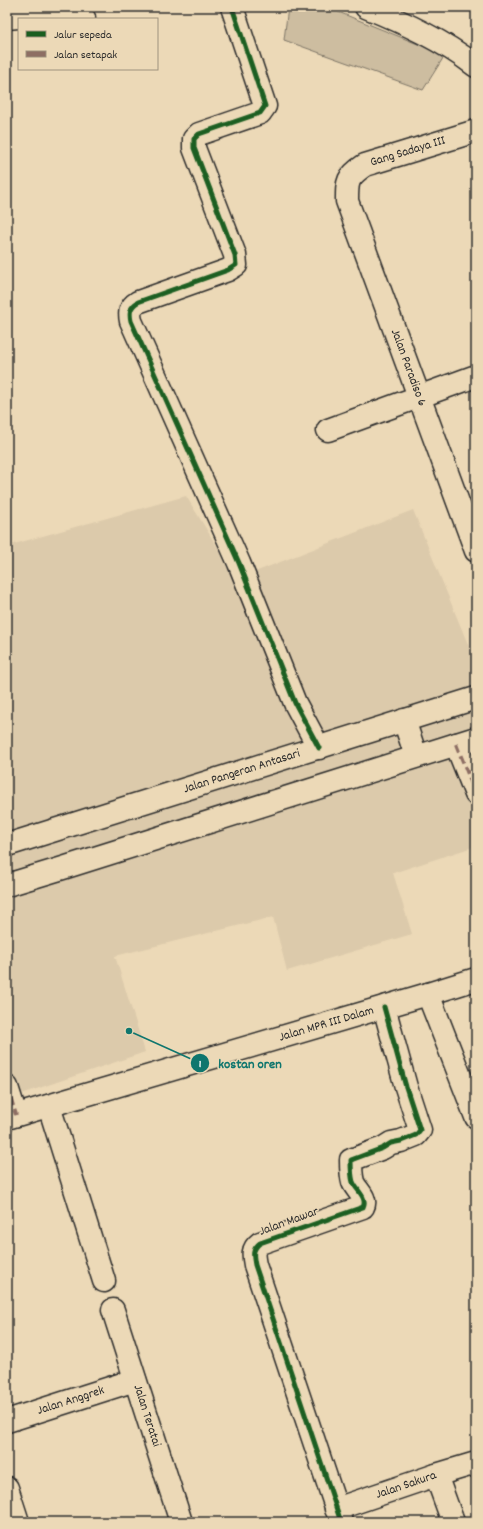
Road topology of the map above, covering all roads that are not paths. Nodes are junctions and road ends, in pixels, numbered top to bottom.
1 (232, 7) edge
2 (366, 7) edge
3 (7, 18) edge
4 (84, 18) edge
5 (476, 66) edge
6 (476, 132) edge
7 (347, 184) joint
8 (476, 376) edge
9 (419, 396) junction
10 (328, 430) dead end
11 (476, 552) edge
12 (476, 698) edge
13 (404, 720) junction
14 (466, 741) edge
15 (319, 748) junction
16 (416, 756) junction
17 (476, 794) edge
18 (7, 845) edge
19 (7, 885) edge
20 (476, 979) edge
21 (428, 994) junction
22 (384, 1007) junction
23 (7, 1087) edge
24 (49, 1106) junction
25 (11, 1117) edge
26 (476, 1117) edge
27 (104, 1281) dead end
28 (113, 1310) dead end
29 (135, 1380) junction
30 (7, 1421) edge
31 (476, 1463) edge
32 (436, 1475) junction
33 (7, 1488) edge
34 (338, 1516) edge
35 (18, 1522) edge
36 (181, 1522) edge
37 (453, 1522) edge

1 - 15 street
2 - 5 street
3 - 4 street
6 - 7 street, Gang Sadaya III
7 - 9 street, Jalan Paradiso 6
8 - 9 street
9 - 10 street
9 - 11 street, Jalan Paradiso 6
12 - 13 street, Jalan Pangeran Antasari
13 - 15 street, Jalan Pangeran Antasari
13 - 16 street
14 - 16 street
14 - 17 street
15 - 18 street, Jalan Pangeran Antasari
16 - 19 street
20 - 21 street, Jalan MPR III Dalam
21 - 22 street, Jalan MPR III Dalam
21 - 26 street
22 - 24 street, Jalan MPR III Dalam
22 - 34 street, Jalan Mawar
23 - 25 street, Jalan MPR III Dalam
24 - 25 street, Jalan MPR III Dalam
24 - 27 street
28 - 29 street, Jalan Teratai
29 - 30 street, Jalan Anggrek
29 - 36 street, Jalan Teratai
31 - 32 street, Jalan Sakura
32 - 34 street, Jalan Sakura
32 - 37 street
33 - 35 street

